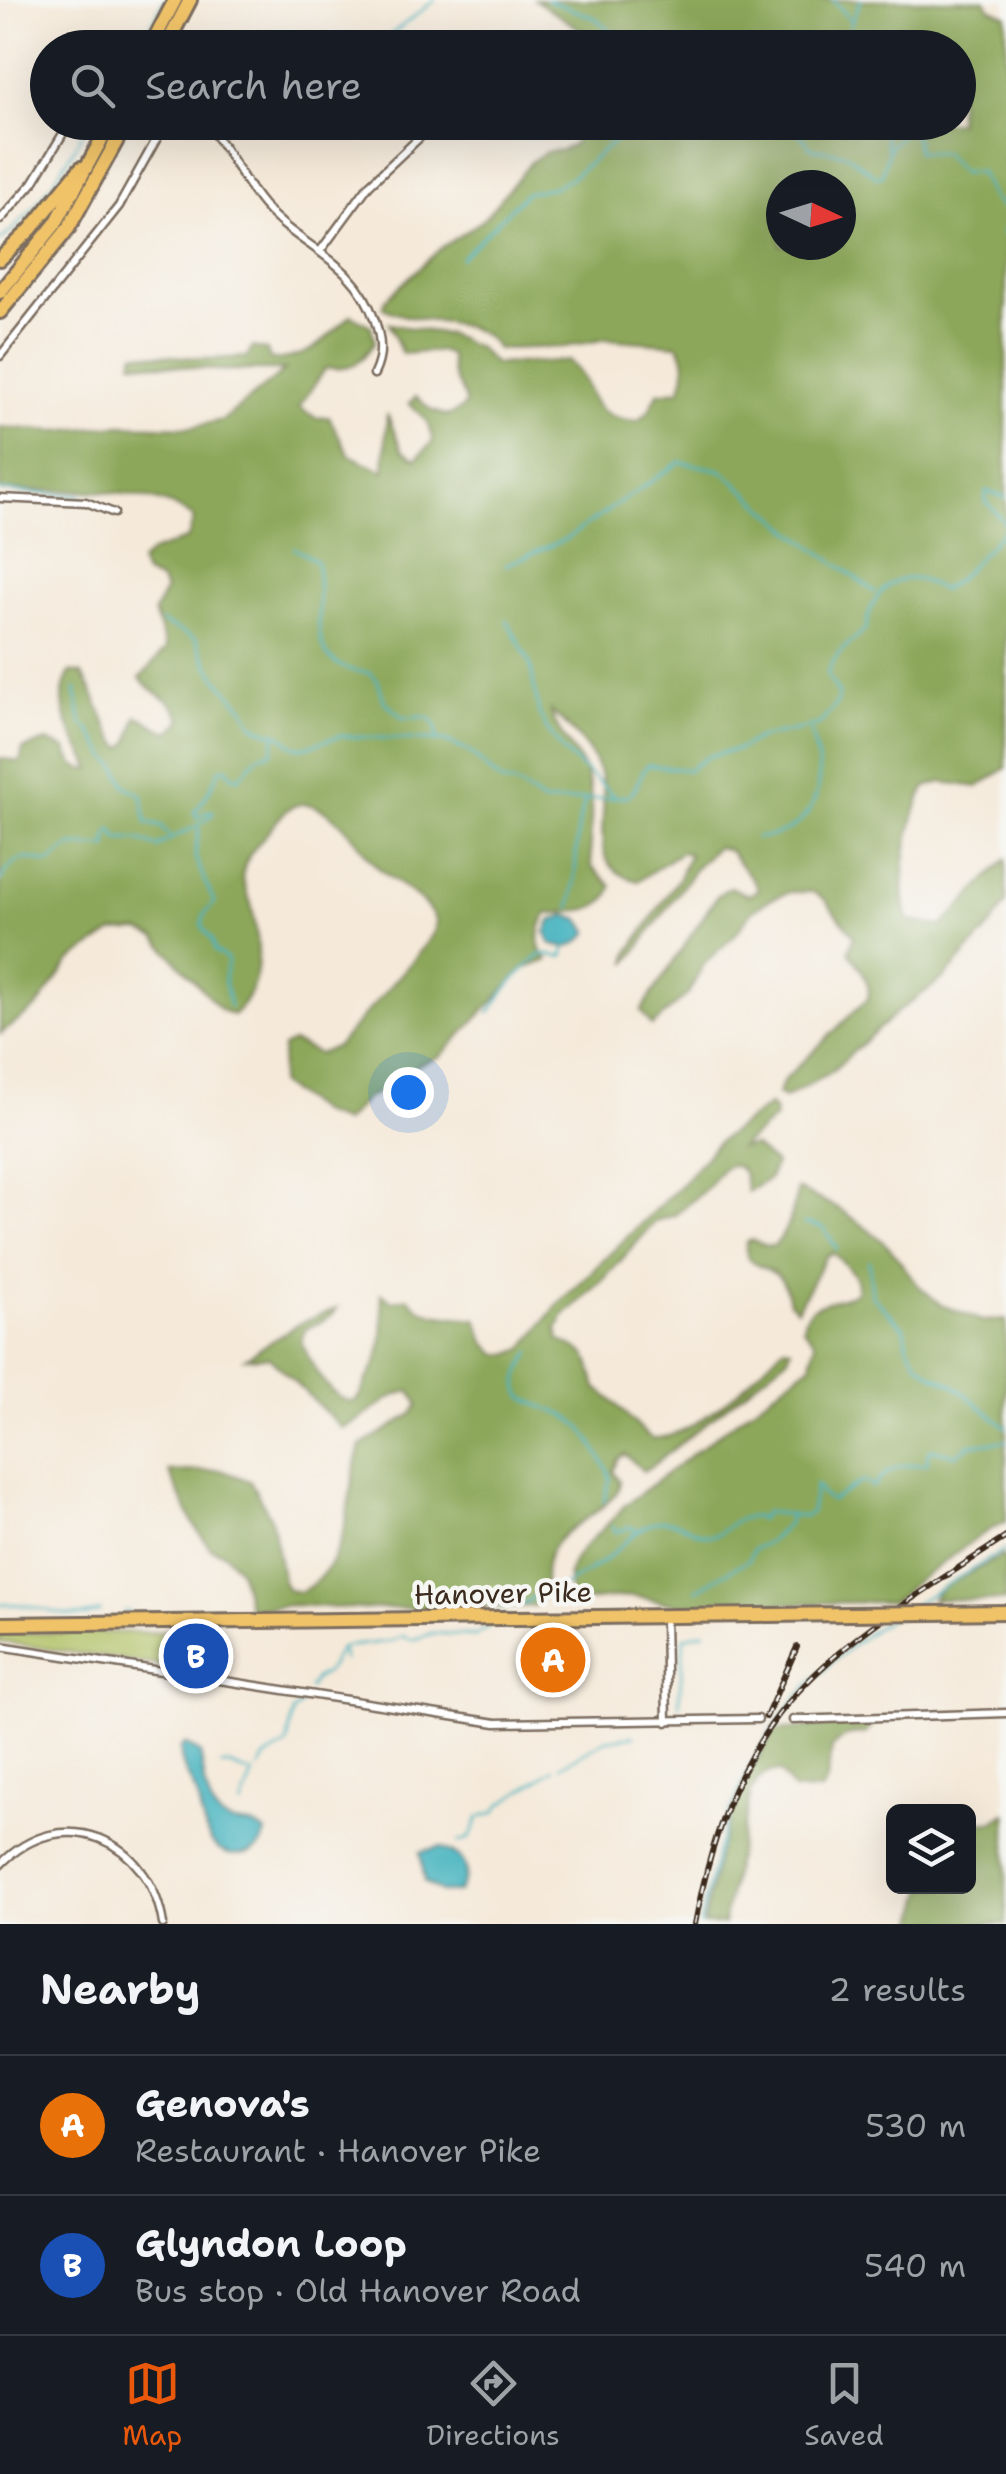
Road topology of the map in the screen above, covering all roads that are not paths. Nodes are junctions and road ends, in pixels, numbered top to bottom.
1 (175, 0) edge
2 (190, 0) edge
3 (159, 30) edge
4 (175, 30) edge
5 (60, 140) edge
6 (98, 140) edge
7 (100, 140) edge
8 (117, 140) edge
9 (156, 140) edge
10 (217, 140) edge
11 (417, 140) edge
12 (0, 220) edge
13 (320, 250) junction
14 (0, 259) edge
15 (0, 292) edge
16 (0, 312) edge
17 (0, 356) edge
18 (374, 374) dead end
19 (0, 498) edge
20 (114, 513) dead end
21 (1006, 1612) edge
22 (665, 1616) junction
23 (0, 1624) edge
24 (0, 1646) edge
25 (1006, 1712) edge
26 (758, 1718) dead end
27 (792, 1720) dead end
28 (667, 1722) junction
29 (0, 1866) edge
30 (164, 1924) edge

1 - 3 highway
2 - 4 highway
5 - 12 street
6 - 14 highway
7 - 15 highway
8 - 16 highway
9 - 17 street
10 - 13 street
11 - 13 street
13 - 18 street
19 - 20 street
21 - 22 highway, Hanover Pike, bridge
22 - 23 highway, Hanover Pike
22 - 28 street
24 - 28 street
25 - 27 street
26 - 28 street
29 - 30 street

